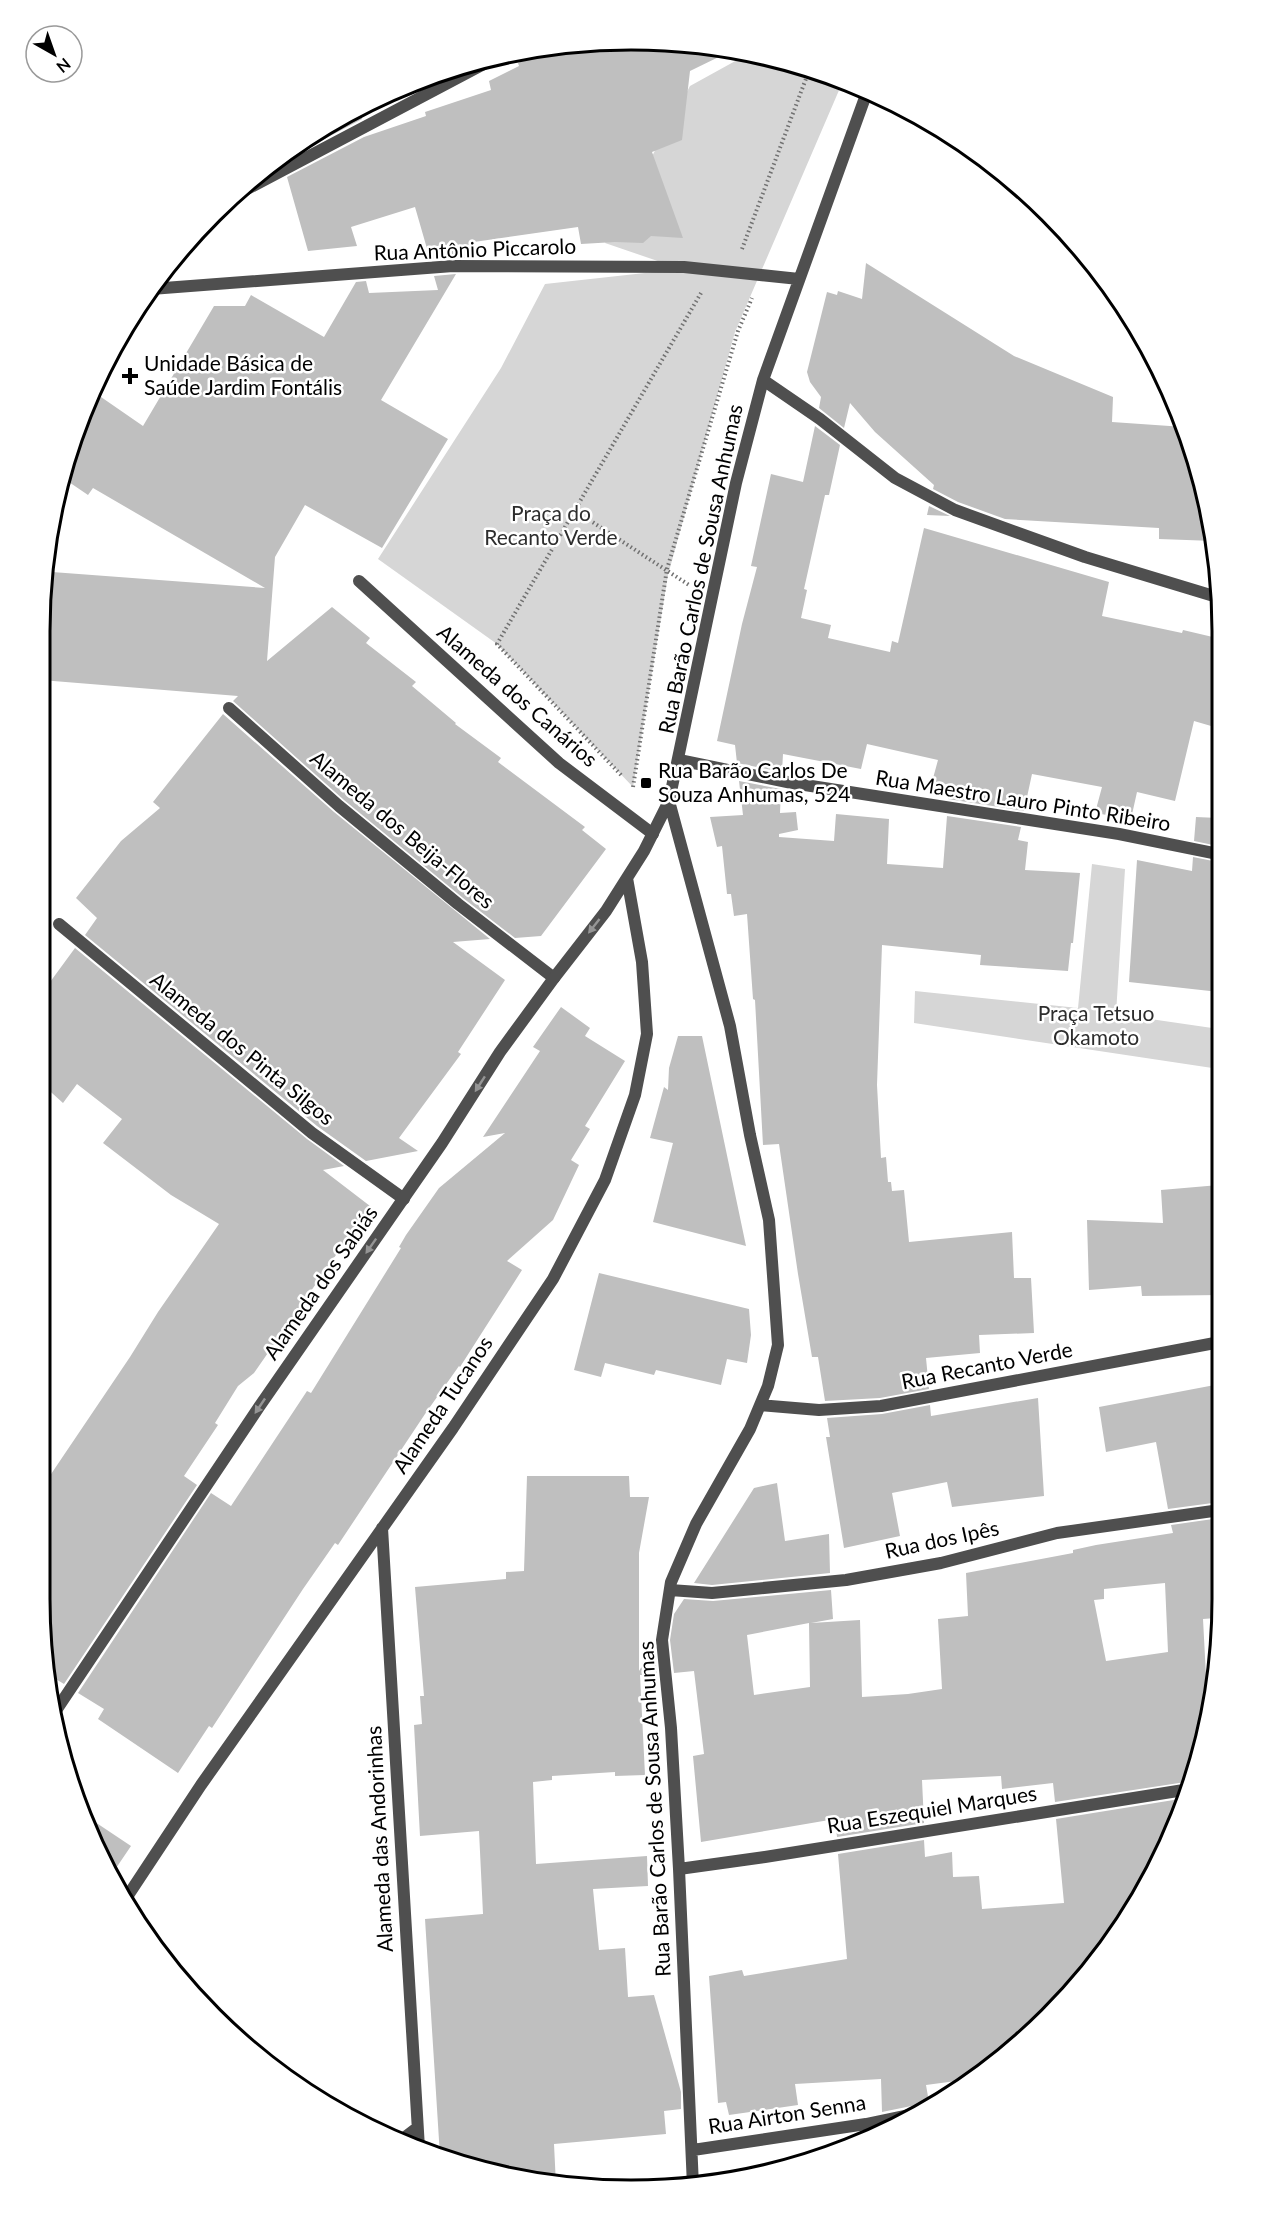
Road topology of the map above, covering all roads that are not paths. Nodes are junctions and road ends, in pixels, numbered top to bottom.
1 (467, 73) edge
2 (864, 99) edge
3 (265, 180) edge
4 (799, 279) junction
5 (162, 288) edge
6 (763, 380) junction
7 (359, 581) dead end
8 (1210, 595) edge
9 (229, 708) dead end
10 (679, 760) junction
11 (669, 801) junction
12 (653, 834) junction
13 (1212, 853) edge
14 (627, 878) junction
15 (59, 924) dead end
16 (554, 978) junction
17 (404, 1198) junction
18 (1212, 1344) edge
19 (760, 1405) junction
20 (1212, 1511) edge
21 (382, 1528) junction
22 (670, 1590) junction
23 (60, 1705) edge
24 (1179, 1791) edge
25 (679, 1869) junction
26 (130, 1893) edge
27 (888, 2119) edge
28 (417, 2128) junction
29 (407, 2135) edge
30 (418, 2139) edge
31 (693, 2150) junction
32 (693, 2176) edge

1 - 3 street
2 - 4 street, Rua Barão Carlos de Sousa Anhumas
4 - 5 street, Rua Antônio Piccarolo
4 - 6 street, Rua Barão Carlos de Sousa Anhumas
6 - 8 street
6 - 10 street, Rua Barão Carlos de Sousa Anhumas
7 - 12 street, Alameda dos Canários
9 - 16 street, Alameda dos Beija-Flores
10 - 11 street, Rua Barão Carlos de Sousa Anhumas
10 - 13 street, Rua Maestro Lauro Pinto Ribeiro
11 - 12 street, Alameda dos Sabiás
11 - 19 street, Rua Barão Carlos de Sousa Anhumas
12 - 14 street, Alameda dos Sabiás
14 -> 16 street, Alameda dos Sabiás
14 - 21 street, Alameda Tucanos
15 - 17 street, Alameda dos Pinta Silgos
16 -> 17 street, Alameda dos Sabiás
17 -> 23 street, Alameda dos Sabiás
18 - 19 street, Rua Recanto Verde
19 - 22 street, Rua Barão Carlos de Sousa Anhumas
20 - 22 street, Rua dos Ipês
21 - 26 street, Alameda Tucanos
21 - 28 street, Alameda das Andorinhas
22 - 25 street, Rua Barão Carlos de Sousa Anhumas
24 - 25 street, Rua Eszequiel Marques
25 - 31 street, Rua Barão Carlos de Sousa Anhumas
27 - 31 street, Rua Airton Senna
28 - 29 street
28 - 30 street, Alameda das Andorinhas
31 - 32 street, Rua Barão Carlos de Sousa Anhumas

